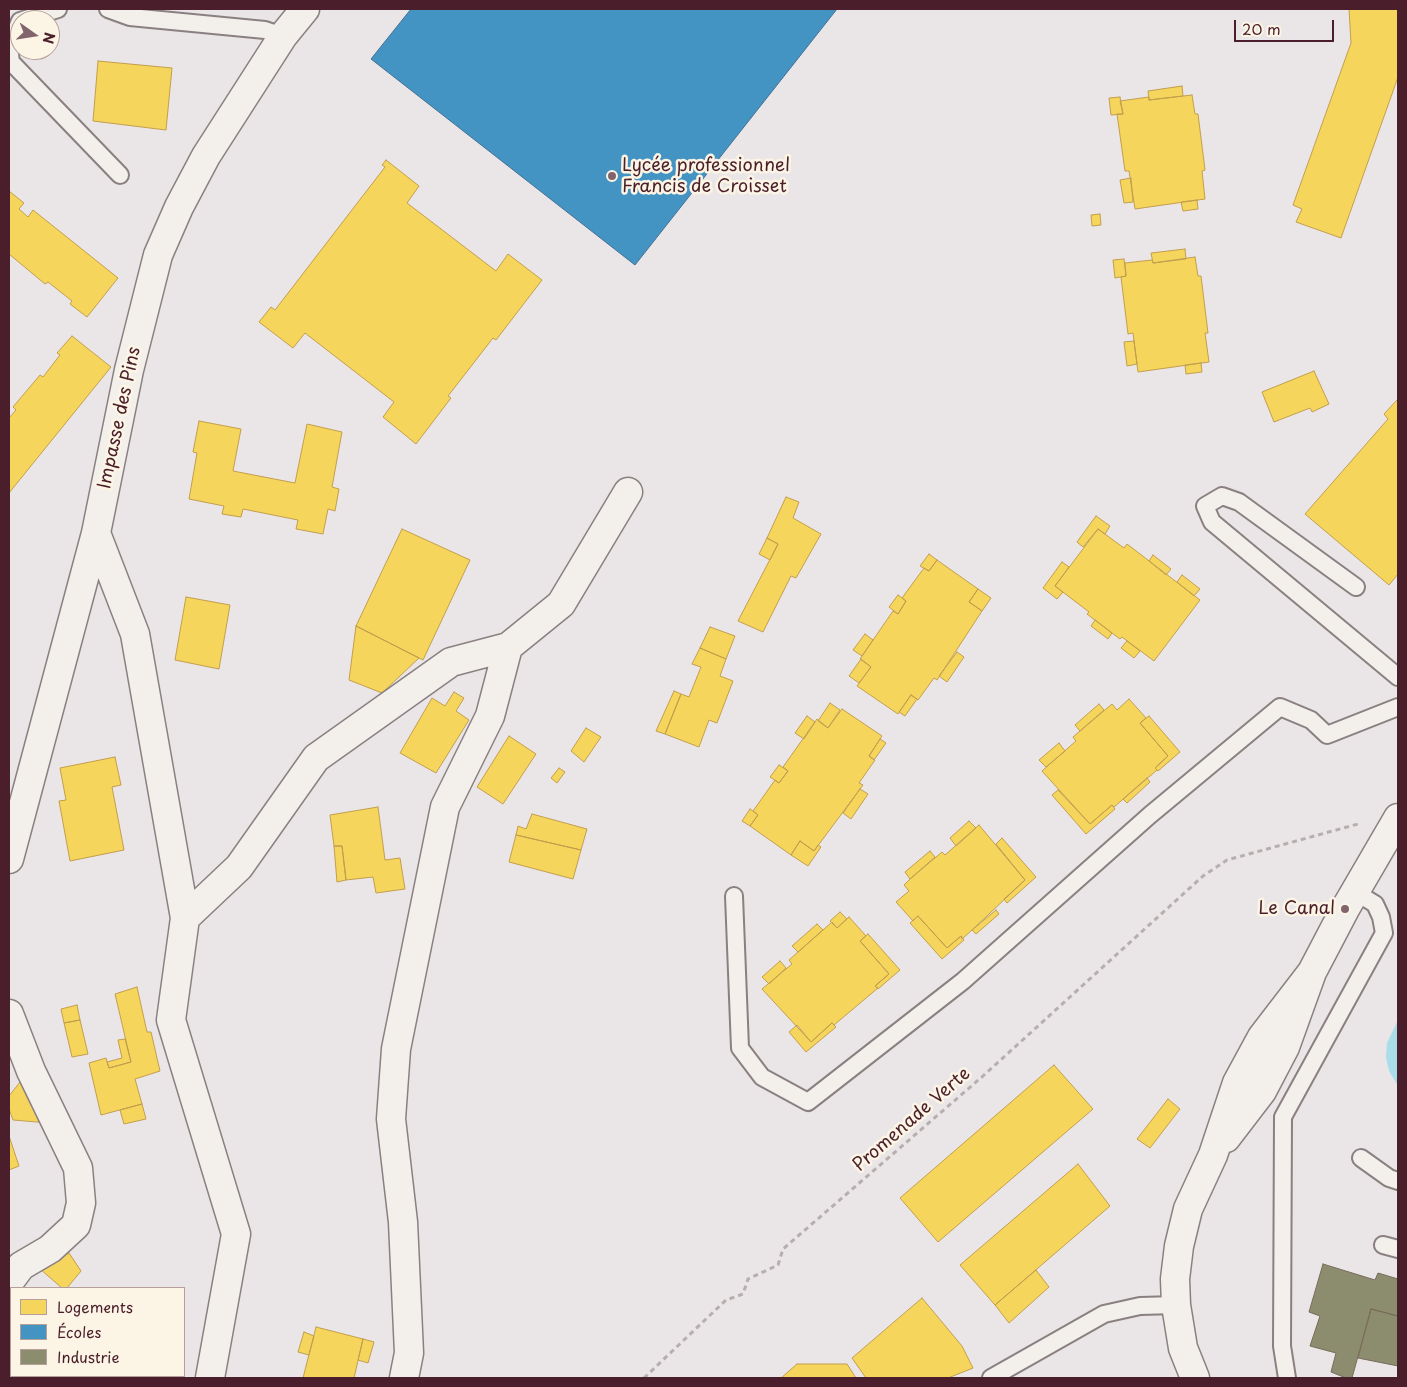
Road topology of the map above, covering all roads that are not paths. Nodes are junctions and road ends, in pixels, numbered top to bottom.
1 (108, 9) edge
2 (305, 9) edge
3 (284, 36) junction
4 (10, 45) edge
5 (120, 176) dead end
6 (628, 492) dead end
7 (96, 533) junction
8 (1356, 587) dead end
9 (508, 647) junction
10 (1398, 677) edge
11 (1398, 707) edge
12 (1398, 818) edge
13 (9, 858) edge
14 (1355, 892) junction
15 (734, 896) dead end
16 (185, 918) junction
17 (9, 1014) edge
18 (1361, 1158) dead end
19 (1398, 1181) edge
20 (13, 1268) edge
21 (1176, 1305) junction
22 (210, 1378) edge
23 (404, 1378) edge
24 (991, 1378) edge
25 (1195, 1378) edge
26 (1287, 1378) edge

1 - 3 lane
2 - 3 street, Impasse des Pins
3 - 7 street, Impasse des Pins
4 - 5 lane
6 - 9 street
7 - 13 street, Impasse des Pins
7 - 16 street
8 - 10 lane
9 - 16 street
9 - 23 street
11 - 15 lane
12 - 14 street
14 - 21 street
14 - 26 lane
16 - 22 street
17 - 20 street
18 - 19 lane
21 - 24 lane
21 - 25 street

